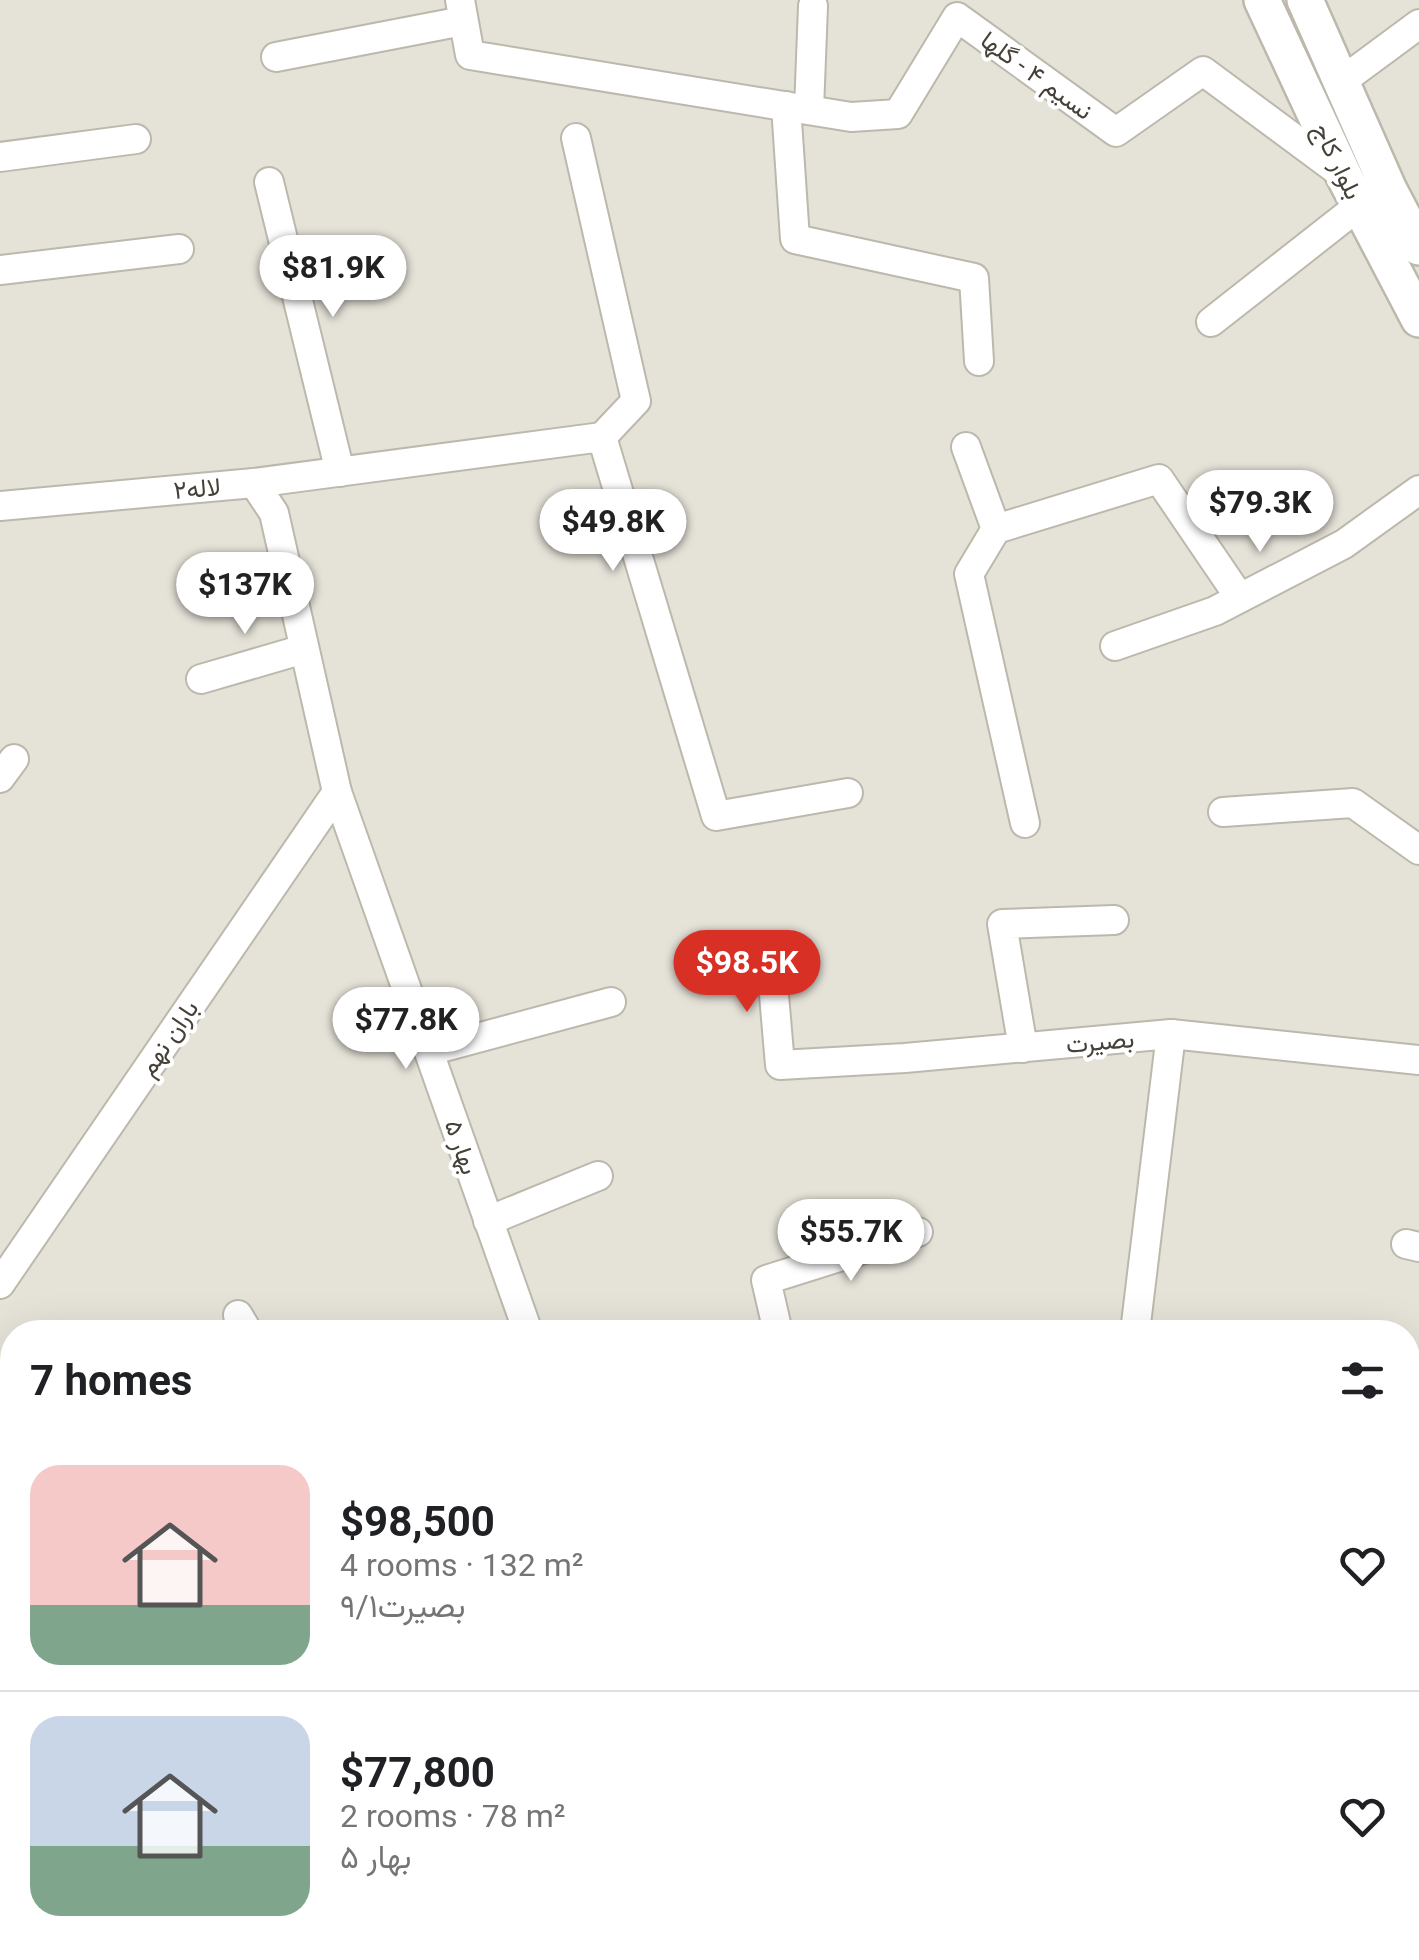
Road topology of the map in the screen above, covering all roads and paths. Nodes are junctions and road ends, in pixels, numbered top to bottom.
1 (1262, 0) edge
2 (1305, 0) edge
3 (814, 6) dead end
4 (961, 8) edge
5 (462, 10) edge
6 (1419, 24) edge
7 (276, 57) dead end
8 (1342, 81) junction
9 (797, 108) junction
10 (576, 138) dead end
11 (136, 139) dead end
12 (0, 157) edge
13 (269, 182) dead end
14 (1352, 190) junction
15 (179, 248) dead end
16 (1419, 248) edge
17 (0, 270) edge
18 (1419, 319) edge
19 (1211, 322) dead end
20 (979, 362) dead end
21 (602, 437) junction
22 (966, 446) dead end
23 (340, 472) junction
24 (254, 484) junction
25 (1419, 490) edge
26 (0, 506) edge
27 (996, 529) junction
28 (1240, 598) junction
29 (1115, 646) dead end
30 (304, 649) junction
31 (201, 679) dead end
32 (337, 792) junction
33 (848, 792) dead end
34 (1223, 812) dead end
35 (1025, 823) dead end
36 (1419, 850) edge
37 (1114, 920) dead end
38 (771, 960) dead end
39 (611, 1002) dead end
40 (1170, 1034) junction
41 (1023, 1048) junction
42 (429, 1051) junction
43 (1418, 1055) edge
44 (598, 1176) dead end
45 (488, 1221) junction
46 (918, 1232) dead end
47 (0, 1284) edge
48 (524, 1320) edge
49 (775, 1320) edge
50 (1136, 1320) edge

1 - 14 street, بلوار کاج
2 - 8 street, بلوار کاج
3 - 9 street
4 - 9 street, نسیم ۴ - گلها
4 - 14 street, نسیم ۴ - گلها
5 - 7 street
5 - 9 street
6 - 8 street
8 - 16 street, بلوار کاج
9 - 20 street
10 - 21 street
11 - 12 street
13 - 23 street
14 - 18 street, بلوار کاج
14 - 19 street
15 - 17 street
21 - 23 street
21 - 33 street
22 - 27 street
23 - 24 street
24 - 26 street, لاله۲
24 - 30 street, لاله۲
25 - 28 street
27 - 28 street
27 - 35 street
28 - 29 street
30 - 31 street
30 - 32 street, لاله۲
32 - 42 street, بهار ۵
32 - 47 street, باران نهم
34 - 36 street
37 - 41 street
38 - 41 street, بصیرت
39 - 42 street
40 - 41 street, بصیرت
40 - 43 street, بصیرت
40 - 50 street
42 - 45 street, بهار ۵
44 - 45 street
45 - 48 street, بهار ۵
46 - 49 street

